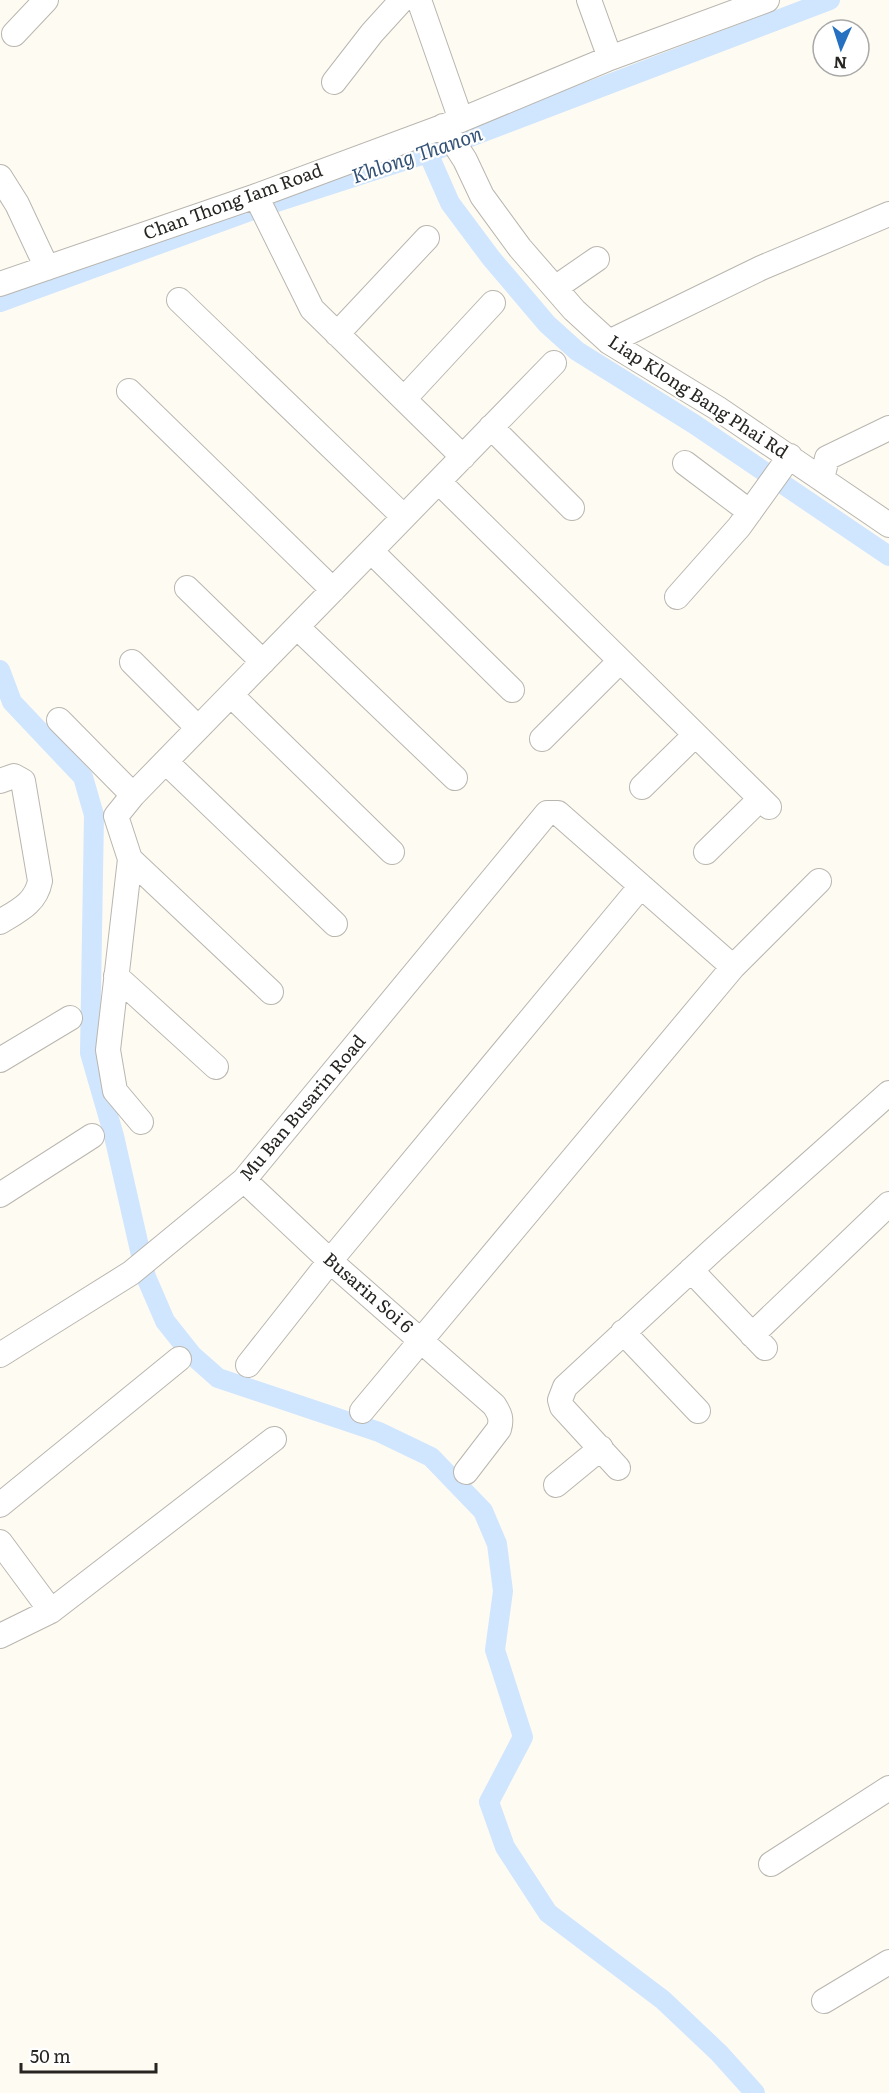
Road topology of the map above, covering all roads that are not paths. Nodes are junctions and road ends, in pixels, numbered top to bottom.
1 (46, 0) edge
2 (402, 0) edge
3 (419, 0) edge
4 (589, 0) edge
5 (768, 0) edge
6 (14, 34) dead end
7 (610, 58) junction
8 (334, 82) dead end
9 (452, 128) junction
10 (0, 177) edge
11 (256, 196) junction
12 (889, 214) edge
13 (427, 238) dead end
14 (597, 259) dead end
15 (47, 268) junction
16 (2, 278) edge
17 (555, 288) junction
18 (180, 300) dead end
19 (493, 303) dead end
20 (337, 333) junction
21 (609, 342) junction
22 (554, 363) dead end
23 (129, 391) dead end
24 (404, 399) junction
25 (491, 427) junction
26 (889, 428) edge
27 (463, 456) junction
28 (685, 463) dead end
29 (778, 472) junction
30 (822, 479) junction
31 (439, 482) junction
32 (572, 508) dead end
33 (750, 512) junction
34 (404, 517) junction
35 (889, 525) edge
36 (371, 551) junction
37 (187, 588) dead end
38 (333, 590) junction
39 (677, 597) dead end
40 (297, 627) junction
41 (620, 661) junction
42 (132, 662) dead end
43 (263, 662) junction
44 (512, 690) dead end
45 (231, 695) junction
46 (59, 720) dead end
47 (198, 728) junction
48 (695, 735) junction
49 (542, 739) dead end
50 (166, 762) junction
51 (455, 778) dead end
52 (0, 781) edge
53 (642, 787) dead end
54 (133, 795) junction
55 (392, 852) dead end
56 (706, 852) dead end
57 (130, 859) junction
58 (819, 881) dead end
59 (641, 886) junction
60 (0, 922) edge
61 (335, 924) dead end
62 (733, 967) junction
63 (116, 976) junction
64 (271, 992) dead end
65 (70, 1018) dead end
66 (0, 1060) edge
67 (216, 1067) dead end
68 (889, 1093) edge
69 (141, 1122) dead end
70 (92, 1136) dead end
71 (244, 1180) junction
72 (0, 1195) edge
73 (889, 1204) edge
74 (330, 1261) junction
75 (691, 1270) junction
76 (623, 1332) junction
77 (421, 1339) junction
78 (0, 1355) edge
79 (179, 1359) dead end
80 (248, 1365) dead end
81 (698, 1411) dead end
82 (362, 1412) dead end
83 (274, 1439) dead end
84 (601, 1448) junction
85 (618, 1468) dead end
86 (466, 1472) dead end
87 (556, 1485) dead end
88 (0, 1505) edge
89 (0, 1542) edge
90 (51, 1611) junction
91 (0, 1636) edge
92 (889, 1788) edge
93 (771, 1864) dead end
94 (889, 1962) edge
95 (824, 2001) dead end

1 - 6 street
2 - 8 street
3 - 9 street, Liap Klong Bang Phai Rd
4 - 7 street
5 - 7 street, Chan Thong Iam Road
7 - 9 street, Chan Thong Iam Road
9 - 11 street, Chan Thong Iam Road
9 - 17 street, Liap Klong Bang Phai Rd
10 - 15 street
11 - 15 street, Chan Thong Iam Road
11 - 20 street
12 - 21 street
13 - 20 street
14 - 17 street
15 - 16 street, Chan Thong Iam Road
17 - 21 street, Liap Klong Bang Phai Rd
18 - 34 street
19 - 24 street
20 - 24 street
21 - 29 street, Liap Klong Bang Phai Rd
22 - 25 street
23 - 38 street
24 - 27 street
25 - 27 street
25 - 32 street
26 - 30 street
27 - 31 street
28 - 33 street
29 - 30 street, Liap Klong Bang Phai Rd
29 - 33 street
30 - 35 street, Liap Klong Bang Phai Rd
31 - 34 street
31 - 41 street
33 - 39 street
34 - 36 street
36 - 38 street
36 - 44 street
37 - 43 street
38 - 40 street
40 - 43 street
40 - 51 street
41 - 48 street
41 - 49 street
42 - 47 street
43 - 45 street
45 - 47 street
45 - 55 street
46 - 54 street
47 - 50 street
48 - 53 street
48 - 56 street
50 - 54 street
50 - 61 street
52 - 60 street
54 - 57 street
57 - 63 street
57 - 64 street
58 - 62 street
59 - 62 street
59 - 71 street, Mu Ban Busarin Road
59 - 74 street
62 - 77 street
63 - 67 street
63 - 69 street
65 - 66 street
68 - 75 street
70 - 72 street
71 - 74 street, Busarin Soi 6
71 - 78 street, Mu Ban Busarin Road
73 - 75 street
74 - 77 street, Busarin Soi 6
74 - 80 street
75 - 76 street
76 - 81 street
76 - 84 street
77 - 82 street
77 - 86 street, Busarin Soi 6
79 - 88 street
83 - 90 street
84 - 85 street
84 - 87 street
89 - 90 street
90 - 91 street
92 - 93 street
94 - 95 street

